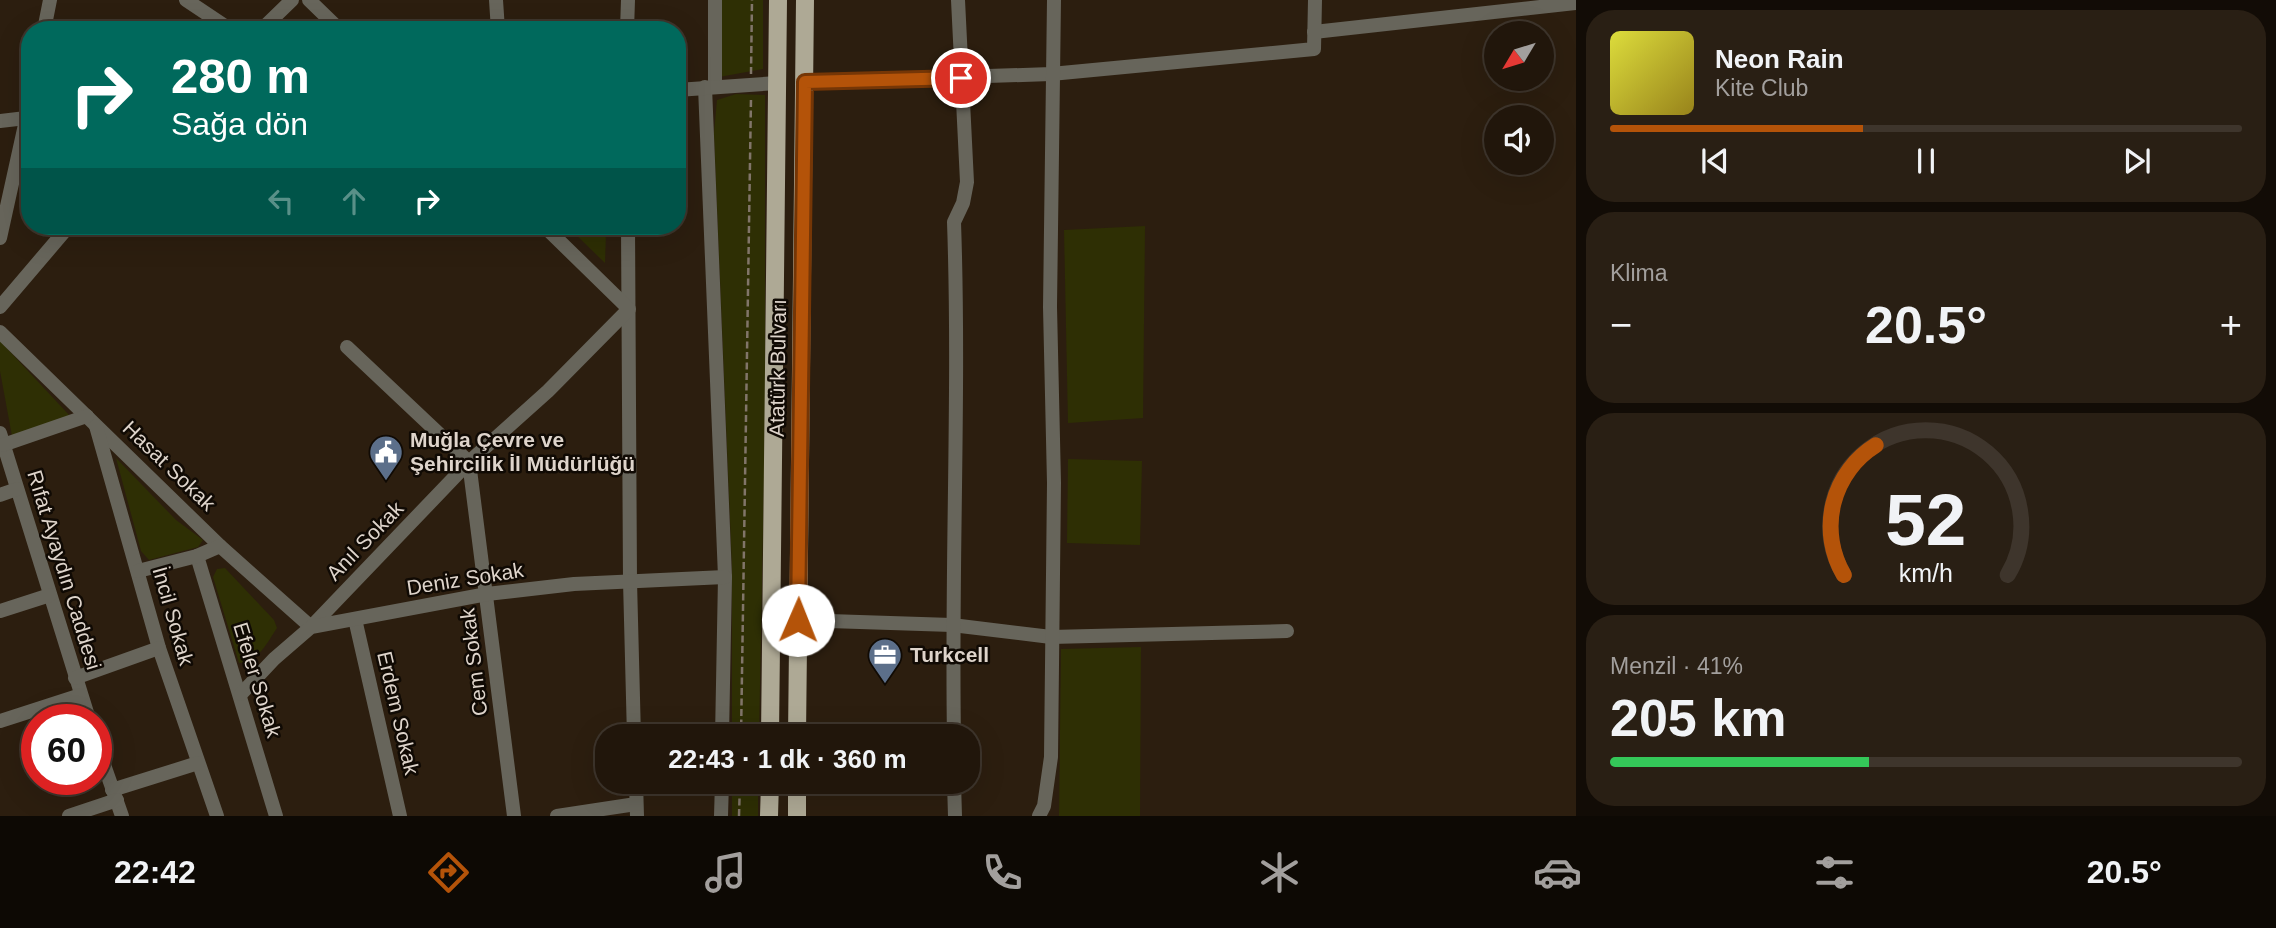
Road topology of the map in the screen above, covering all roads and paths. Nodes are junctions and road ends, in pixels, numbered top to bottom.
1 (50, 0) edge
2 (186, 0) edge
3 (292, 0) edge
4 (309, 0) edge
5 (496, 0) edge
6 (628, 0) edge
7 (715, 0) edge
8 (751, 0) edge
9 (778, 0) edge
10 (805, 0) edge
11 (958, 0) edge
12 (1054, 0) edge
13 (1315, 0) edge
14 (1576, 3) edge
15 (46, 21) edge
16 (218, 21) edge
17 (270, 21) edge
18 (331, 21) edge
19 (497, 21) edge
20 (627, 21) edge
21 (1314, 32) junction
22 (1051, 74) junction
23 (961, 78) junction
24 (805, 82) junction
25 (777, 83) junction
26 (751, 84) junction
27 (710, 87) junction
28 (686, 89) edge
29 (21, 119) edge
30 (0, 121) edge
31 (21, 141) edge
32 (61, 235) edge
33 (553, 235) edge
34 (628, 235) edge
35 (0, 238) edge
36 (0, 307) edge
37 (629, 309) junction
38 (0, 332) edge
39 (348, 347) dead end
40 (91, 420) junction
41 (2, 439) edge
42 (469, 462) junction
43 (17, 489) junction
44 (0, 495) edge
45 (220, 546) junction
46 (197, 556) junction
47 (138, 571) junction
48 (725, 577) junction
49 (630, 582) junction
50 (487, 594) junction
51 (50, 595) junction
52 (0, 611) edge
53 (355, 619) junction
54 (798, 620) junction
55 (952, 625) junction
56 (311, 627) junction
57 (1287, 631) dead end
58 (1051, 637) junction
59 (159, 648) junction
60 (75, 678) junction
61 (241, 694) junction
62 (81, 695) junction
63 (84, 704) edge
64 (0, 721) edge
65 (634, 724) edge
66 (722, 724) edge
67 (740, 724) edge
68 (770, 724) edge
69 (797, 724) edge
70 (954, 724) edge
71 (198, 763) junction
72 (112, 789) edge
73 (722, 794) edge
74 (740, 794) edge
75 (770, 794) edge
76 (797, 794) edge
77 (954, 794) edge
78 (114, 795) junction
79 (637, 810) edge
80 (69, 816) edge
81 (122, 816) edge
82 (217, 816) edge
83 (276, 816) edge
84 (400, 816) edge
85 (514, 816) edge
86 (557, 816) edge
87 (721, 816) edge
88 (739, 816) edge
89 (769, 816) edge
90 (797, 816) edge
91 (955, 816) edge
92 (1039, 816) edge

1 - 15 street
2 - 16 street
3 - 17 street
4 - 18 street
5 - 19 street
6 - 20 street
7 - 27 street
8 - 26 path
9 - 25 main road, Atatürk Bulvarı
10 - 24 main road, Atatürk Bulvarı
11 - 23 street
12 - 22 street
13 - 21 street
14 - 21 street
21 - 22 street
22 - 23 street
22 - 58 street
23 - 24 street
23 - 55 street
24 - 25 main road
24 - 54 main road, Atatürk Bulvarı
25 - 26 street
25 - 68 main road, Atatürk Bulvarı
26 - 27 street
26 - 67 path
27 - 28 street
27 - 48 street
29 - 30 street
31 - 35 street
32 - 36 street
33 - 37 street
34 - 37 street
37 - 42 street, Anıl Sokak
37 - 49 street
38 - 40 street, Hasat Sokak
39 - 42 street
40 - 41 street
40 - 45 street, Hasat Sokak
40 - 47 street, İncil Sokak
41 - 43 street, Rıfat Ayaydın Caddesi
42 - 50 street, Cem Sokak
42 - 56 street, Anıl Sokak
43 - 44 street
43 - 51 street, Rıfat Ayaydın Caddesi
45 - 46 street
45 - 56 street, Hasat Sokak
46 - 47 street
46 - 61 street, Efeler Sokak
47 - 59 street, İncil Sokak
48 - 49 street, Deniz Sokak
48 - 66 street
49 - 50 street, Deniz Sokak
49 - 65 street
50 - 53 street, Deniz Sokak
50 - 85 street, Cem Sokak
51 - 52 street
51 - 60 street, Rıfat Ayaydın Caddesi
53 - 56 street, Deniz Sokak
53 - 84 street, Erdem Sokak
54 - 55 street
54 - 69 main road, Atatürk Bulvarı
55 - 58 street
55 - 70 street
56 - 61 street
57 - 58 street
58 - 92 street
59 - 60 street
59 - 71 street, İncil Sokak
60 - 62 street, Rıfat Ayaydın Caddesi
61 - 83 street, Efeler Sokak
62 - 63 street, Rıfat Ayaydın Caddesi
62 - 64 street
71 - 78 street
71 - 82 street, İncil Sokak
72 - 78 street
73 - 87 street
74 - 88 path
75 - 89 main road
76 - 90 main road
77 - 91 street
78 - 80 street
78 - 81 street
79 - 86 street

